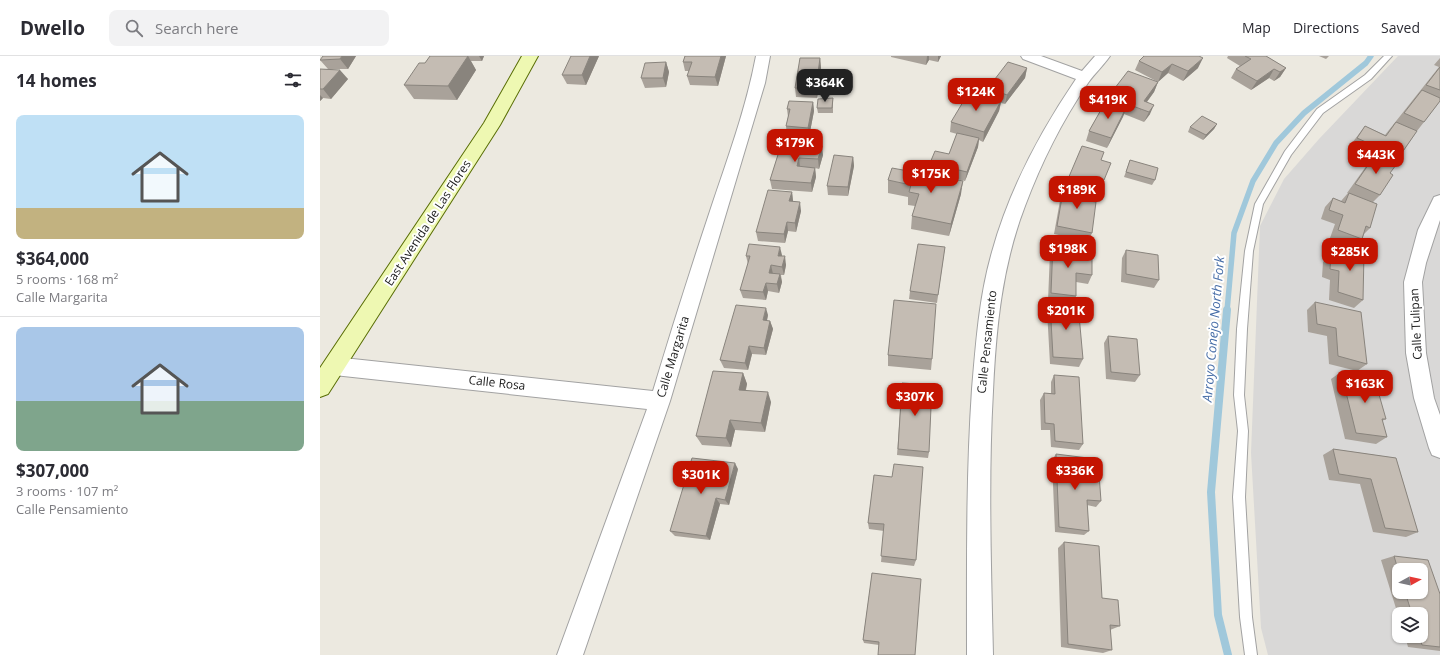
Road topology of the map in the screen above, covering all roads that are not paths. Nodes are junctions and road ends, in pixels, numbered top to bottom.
1 (530, 56) edge
2 (763, 56) edge
3 (1028, 56) edge
4 (1103, 56) edge
5 (1388, 56) edge
6 (1084, 77) junction
7 (1440, 201) edge
8 (334, 366) junction
9 (320, 386) edge
10 (660, 401) junction
11 (1440, 448) edge
12 (570, 655) edge
13 (980, 655) edge
14 (1251, 655) edge

1 - 8 street, East Avenida de Las Flores
2 - 10 street, Calle Margarita
3 - 6 street
4 - 6 street, Calle Pensamiento
5 - 14 lane
6 - 13 street, Calle Pensamiento
7 - 11 street, Calle Tulipan
8 - 9 street, East Avenida de Las Flores
8 - 10 street, Calle Rosa
10 - 12 street, Calle Margarita

